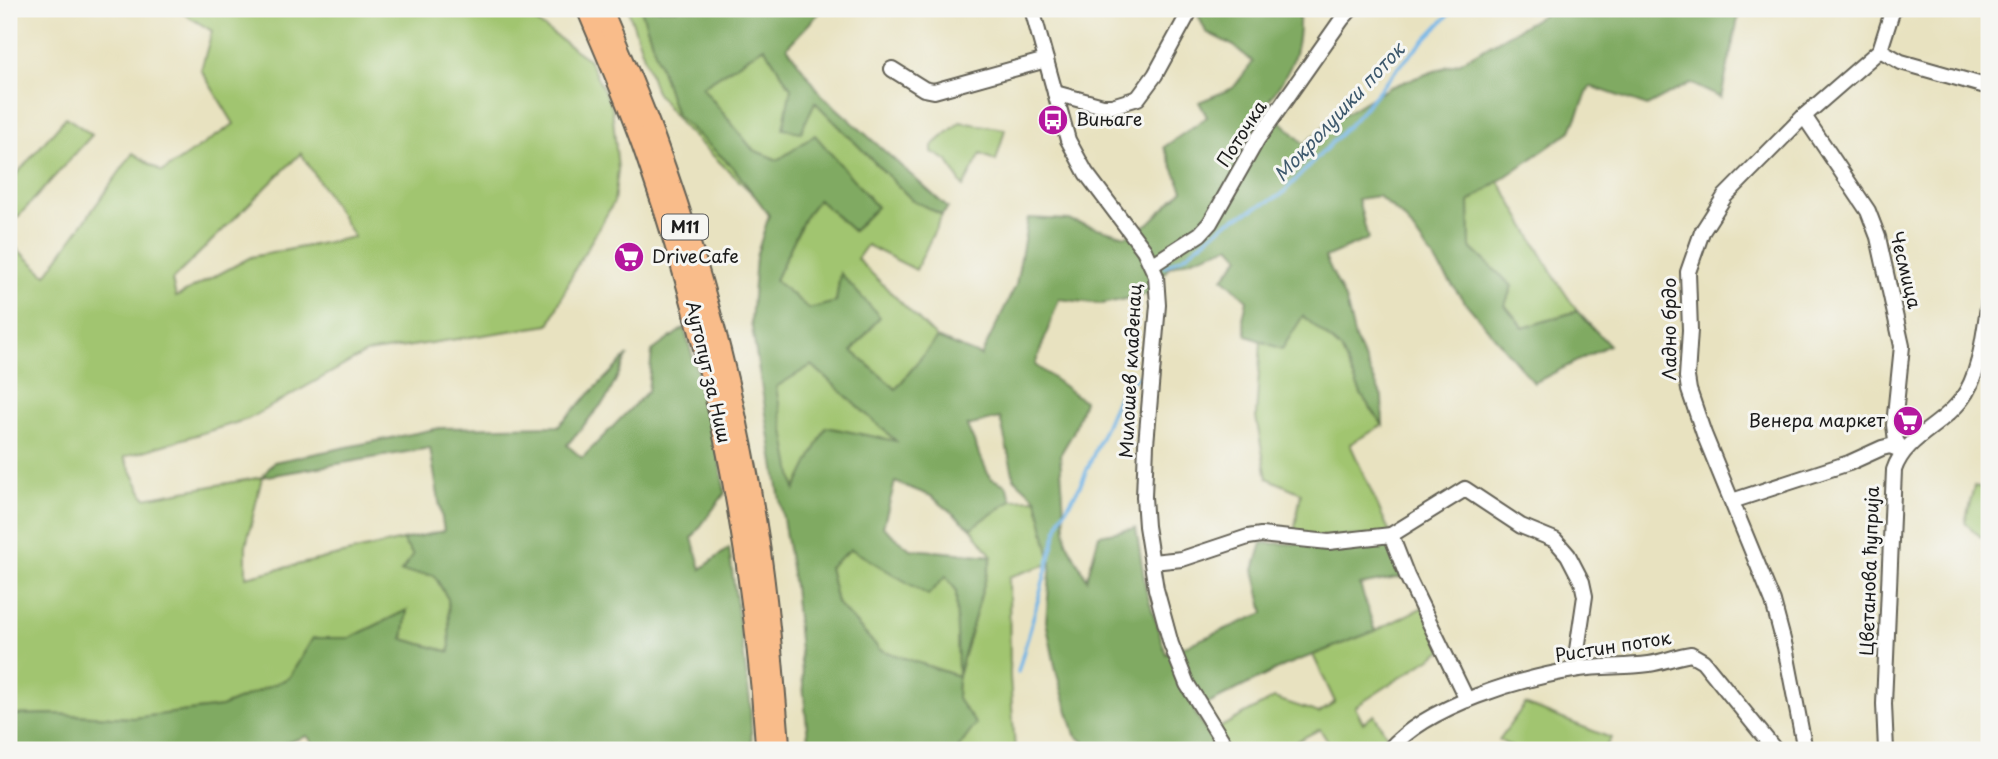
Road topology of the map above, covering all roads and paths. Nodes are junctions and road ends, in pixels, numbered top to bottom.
1 (587, 9) edge
2 (602, 9) edge
3 (1032, 9) edge
4 (1191, 9) edge
5 (1351, 9) edge
6 (1893, 9) edge
7 (1880, 50) junction
8 (1046, 61) junction
9 (892, 69) dead end
10 (1989, 87) edge
11 (1055, 93) junction
12 (1804, 116) junction
13 (1152, 265) junction
14 (1989, 300) edge
15 (1903, 451) junction
16 (1732, 500) junction
17 (1391, 535) junction
18 (1152, 562) junction
19 (1578, 669) junction
20 (1467, 700) junction
21 (1391, 747) edge
22 (766, 750) edge
23 (780, 750) edge
24 (1228, 750) edge
25 (1408, 750) edge
26 (1774, 750) edge
27 (1805, 750) edge
28 (1886, 750) edge

1 - 22 highway, Аутопут за Ниш / M11
2 - 23 highway, Аутопут за Ниш / M11
3 - 8 street, Милошев кладенац
4 - 11 street
5 - 13 street, Поточка
6 - 7 street
7 - 10 street
7 - 12 street, Ладно брдо
8 - 9 street
8 - 11 street, Милошев кладенац
11 - 13 street, Милошев кладенац
12 - 15 street, Чесмица
12 - 16 street, Ладно брдо
13 - 18 street, Милошев кладенац
14 - 15 street
15 - 16 street
15 - 28 street, Цветанова ћуприја
16 - 27 street, Ладно брдо
17 - 18 street
17 - 19 street
17 - 20 street
18 - 24 street, Милошев кладенац
19 - 20 street, Ристин поток
19 - 26 street, Ристин поток
20 - 21 street, Ристин поток
21 - 25 street

